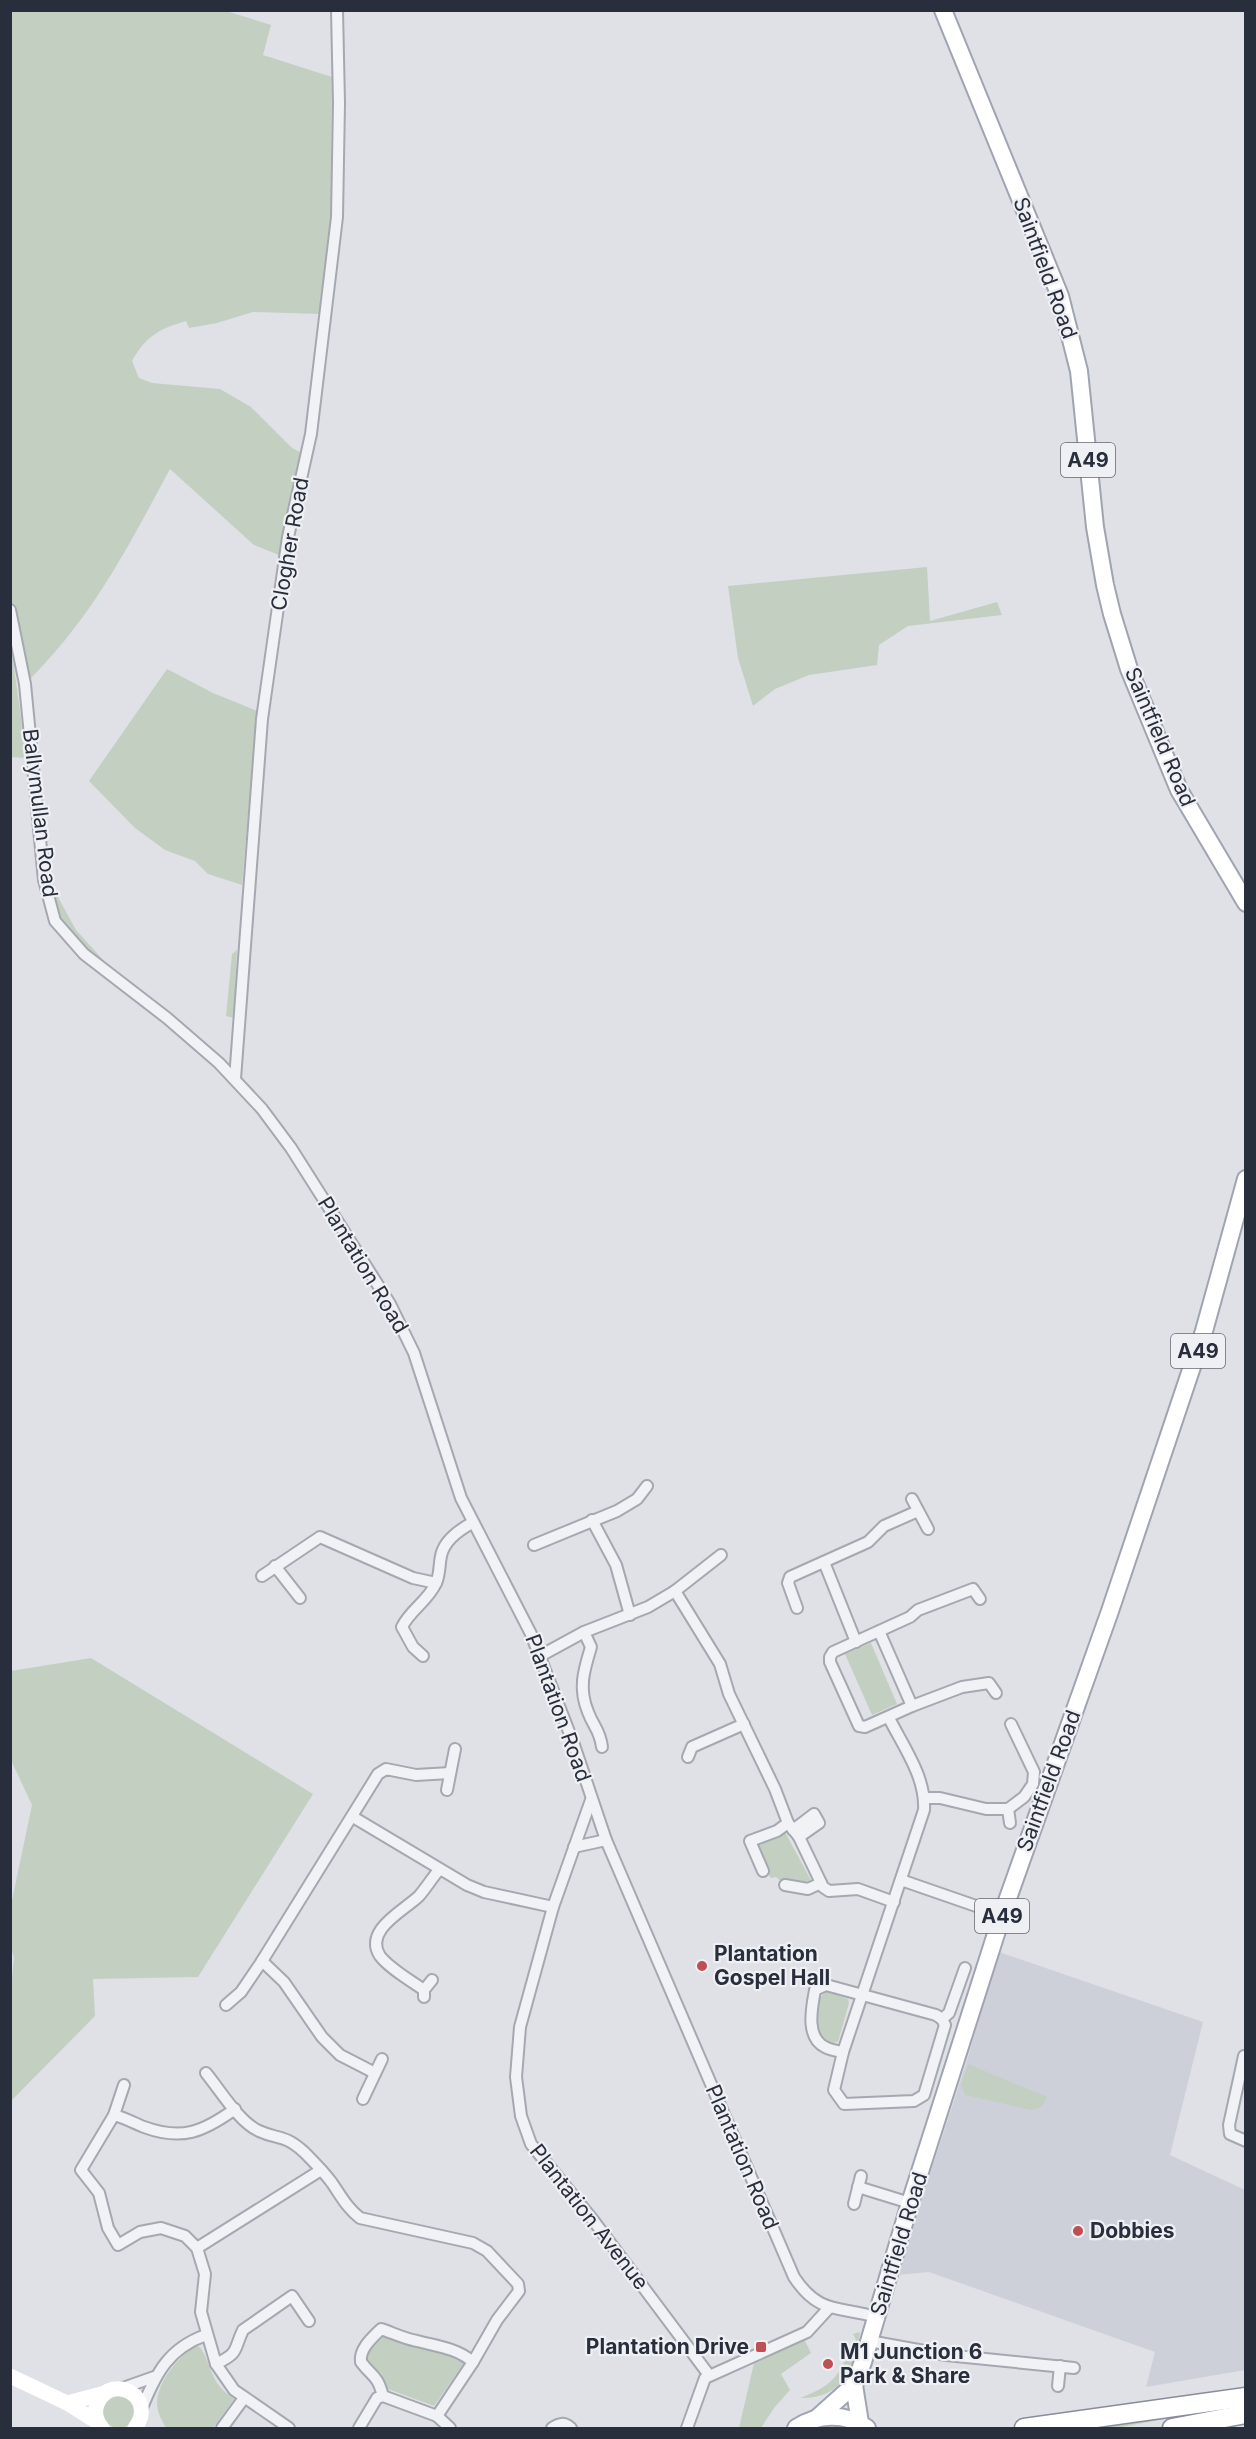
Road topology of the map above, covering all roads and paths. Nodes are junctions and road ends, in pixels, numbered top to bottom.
1 (337, 10) edge
2 (943, 10) edge
3 (10, 610) edge
4 (1245, 903) edge
5 (235, 1079) junction
6 (1245, 1179) edge
7 (647, 1486) dead end
8 (912, 1499) dead end
9 (918, 1511) junction
10 (592, 1520) junction
11 (472, 1523) junction
12 (928, 1530) dead end
13 (534, 1545) dead end
14 (721, 1555) dead end
15 (824, 1562) junction
16 (275, 1566) junction
17 (262, 1576) dead end
18 (436, 1583) junction
19 (675, 1591) junction
20 (300, 1598) dead end
21 (980, 1599) dead end
22 (797, 1608) dead end
23 (630, 1615) junction
24 (879, 1631) junction
25 (584, 1632) junction
26 (856, 1642) junction
27 (423, 1656) dead end
28 (540, 1656) junction
29 (996, 1693) dead end
30 (912, 1706) junction
31 (889, 1718) junction
32 (744, 1724) junction
33 (1011, 1724) dead end
34 (602, 1747) dead end
35 (689, 1748) dead end
36 (455, 1749) dead end
37 (450, 1773) junction
38 (447, 1790) dead end
39 (925, 1798) junction
40 (591, 1800) junction
41 (1008, 1809) junction
42 (353, 1817) junction
43 (1010, 1823) dead end
44 (794, 1830) junction
45 (606, 1840) junction
46 (574, 1847) junction
47 (439, 1870) junction
48 (763, 1871) dead end
49 (901, 1880) junction
50 (821, 1883) junction
51 (785, 1885) dead end
52 (894, 1902) junction
53 (553, 1907) junction
54 (1002, 1915) junction
55 (262, 1961) junction
56 (965, 1968) dead end
57 (432, 1980) dead end
58 (861, 1995) junction
59 (226, 2005) dead end
60 (942, 2019) junction
61 (843, 2052) junction
62 (1244, 2056) dead end
63 (382, 2059) dead end
64 (206, 2073) dead end
65 (375, 2073) junction
66 (124, 2085) dead end
67 (363, 2099) dead end
68 (235, 2109) junction
69 (114, 2115) junction
70 (1245, 2141) edge
71 (321, 2170) junction
72 (910, 2203) junction
73 (854, 2204) dead end
74 (197, 2248) junction
75 (829, 2308) junction
76 (876, 2317) junction
77 (309, 2321) dead end
78 (206, 2335) junction
79 (869, 2341) junction
80 (473, 2362) junction
81 (216, 2364) junction
82 (1059, 2366) junction
83 (1074, 2368) dead end
84 (709, 2375) junction
85 (10, 2376) edge
86 (154, 2377) junction
87 (854, 2385) junction
88 (1058, 2386) dead end
89 (120, 2389) junction
90 (105, 2393) junction
91 (383, 2396) junction
92 (1245, 2397) edge
93 (244, 2398) junction
94 (67, 2403) junction
95 (1245, 2414) edge
96 (437, 2416) junction
97 (818, 2418) junction
98 (141, 2420) edge
99 (100, 2425) edge
100 (863, 2426) edge
101 (222, 2428) edge
102 (289, 2428) edge
103 (359, 2428) edge
104 (450, 2428) edge
105 (552, 2428) edge
106 (571, 2428) edge
107 (687, 2428) edge
108 (796, 2428) edge
109 (1024, 2428) edge
110 (1172, 2428) edge

1 - 5 street, Clogher Road
2 - 4 main road, Saintfield Road / A49
3 - 5 street, Ballymullan Road
5 - 11 street, Plantation Road
6 - 54 main road, Saintfield Road / A49
7 - 10 street
8 - 9 street
9 - 12 street
9 - 15 street
10 - 13 street
10 - 23 street
11 - 18 street
11 - 28 street, Plantation Road
14 - 19 street
15 - 22 street
15 - 26 street
16 - 17 street
16 - 18 street
16 - 20 street
18 - 27 street
19 - 23 street
19 - 32 street
21 - 24 street
23 - 25 street
24 - 26 street
24 - 30 street
25 - 28 street
25 - 34 street
26 - 31 street
28 - 40 street, Plantation Road
29 - 30 street
30 - 31 street
31 - 39 street
32 - 35 street
32 - 44 street
33 - 41 street
36 - 37 street
37 - 38 street
37 - 42 street
39 - 41 street
39 - 49 street
40 - 45 street, Plantation Road
40 - 46 street, Plantation Avenue
41 - 43 street
42 - 47 street
42 - 55 street
44 - 48 street
44 - 50 street
45 - 46 street
45 - 75 street, Plantation Road
46 - 53 street, Plantation Avenue
47 - 53 street
47 - 57 street
49 - 52 street
49 - 54 street
50 - 51 street
50 - 52 street
52 - 58 street
53 - 84 street, Plantation Avenue
54 - 72 main road, Saintfield Road / A49
55 - 59 street
55 - 65 street
56 - 60 street
58 - 60 street
58 - 61 street
58 - 61 street
60 - 61 street
62 - 70 street
63 - 65 street
64 - 68 street
65 - 67 street
66 - 69 street
68 - 69 street
68 - 71 street
69 - 74 street
71 - 74 street
71 - 80 street
72 - 73 street
72 - 76 main road, Saintfield Road / A49
74 - 78 street
75 - 76 street, Plantation Road
75 - 84 street
76 - 79 main road, Saintfield Road / A49
77 - 81 street
78 - 81 street
78 - 86 street
79 - 82 street
79 - 87 main road, Saintfield Road / A49
80 - 91 street
80 - 96 street
81 - 93 street
82 - 83 street
82 - 88 street
84 - 107 street
85 - 94 main road
86 - 89 street
86 - 98 street
87 - 97 main road, Saintfield Road / A49
87 - 100 main road, Saintfield Road / A49
89 - 90 main road
89 - 98 main road
90 - 94 main road
90 - 99 main road
91 - 96 street
91 - 103 street
92 - 109 highway
93 - 101 street
93 - 102 street
94 - 99 main road
95 - 110 highway
96 - 104 street
97 - 100 main road, A49
97 - 108 main road, A49
105 - 106 street

